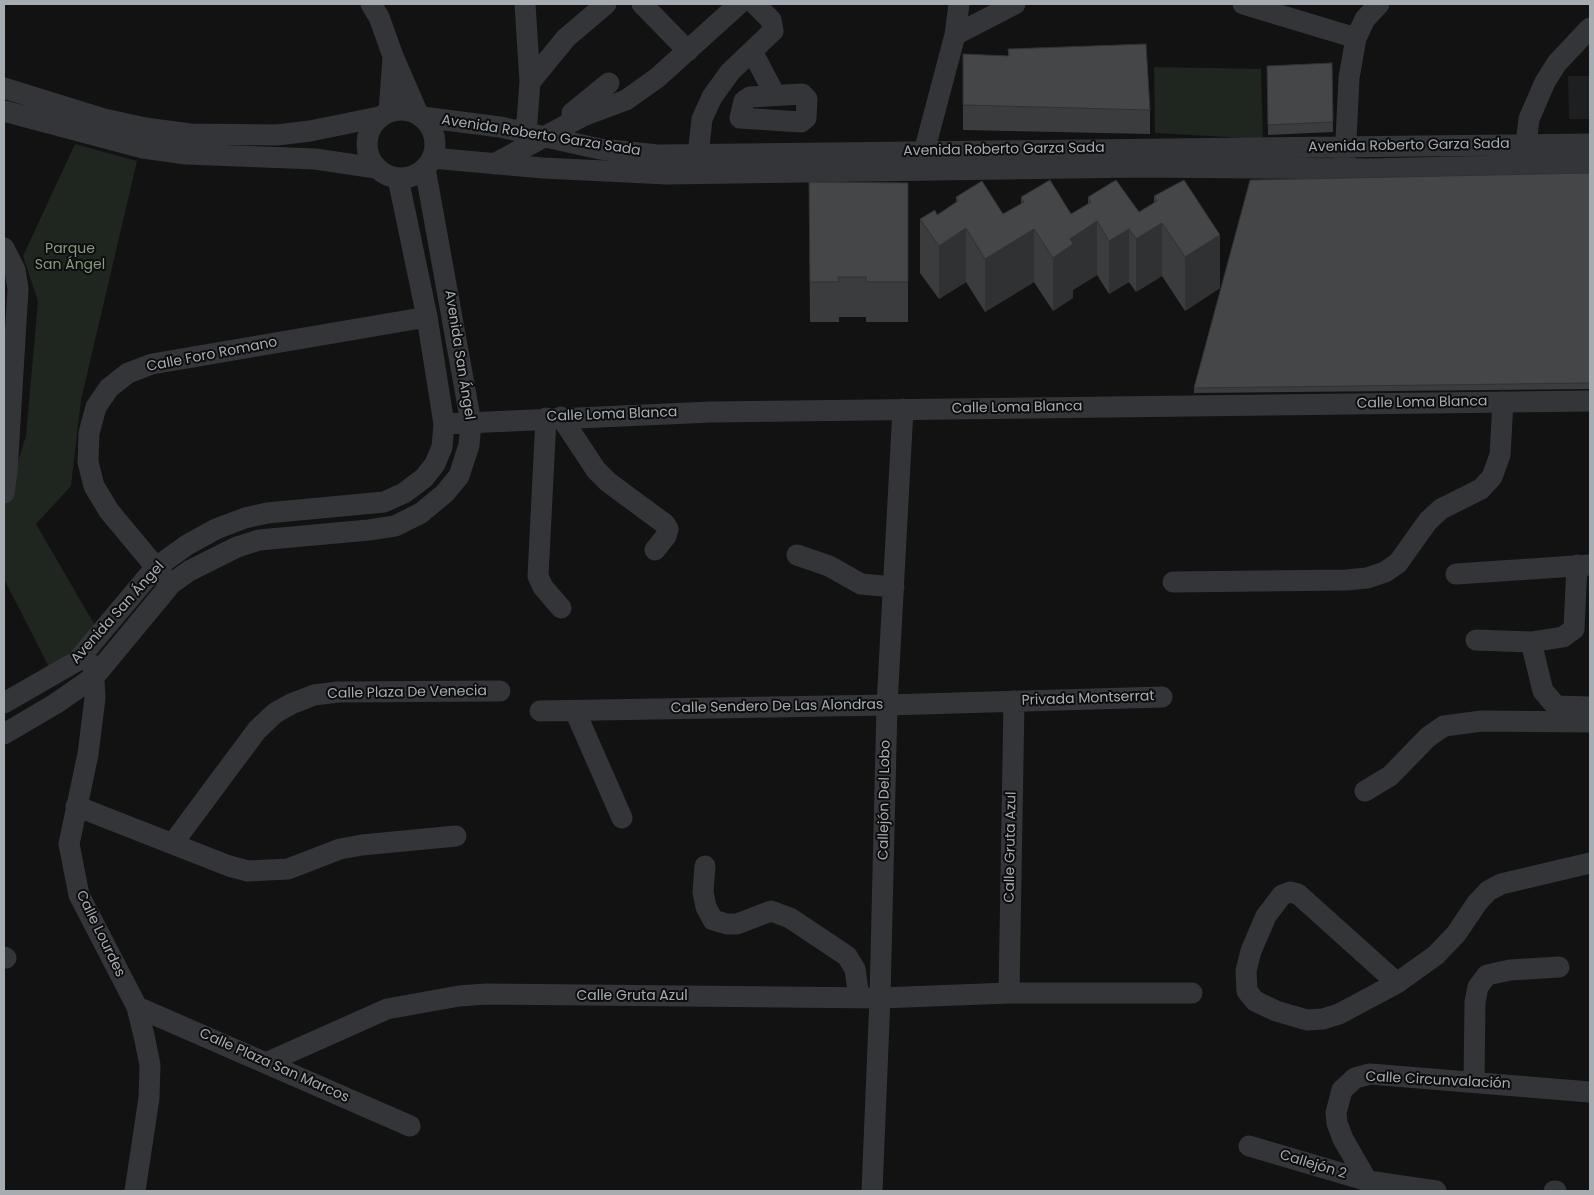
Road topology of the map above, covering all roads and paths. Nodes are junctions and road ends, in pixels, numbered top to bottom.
1 (371, 4) edge
2 (525, 4) edge
3 (642, 4) edge
4 (739, 4) edge
5 (756, 4) edge
6 (959, 4) edge
7 (1015, 4) edge
8 (1243, 4) edge
9 (1378, 4) edge
10 (602, 5) edge
11 (1590, 28) edge
12 (955, 35) junction
13 (1356, 38) junction
14 (688, 51) junction
15 (752, 51) junction
16 (393, 56) junction
17 (530, 82) junction
18 (609, 83) dead end
19 (4, 88) edge
20 (775, 95) junction
21 (4, 110) edge
22 (384, 114) junction
23 (420, 116) junction
24 (801, 122) junction
25 (534, 134) junction
26 (1526, 144) junction
27 (1590, 144) edge
28 (1345, 148) junction
29 (821, 152) junction
30 (924, 152) junction
31 (698, 155) junction
32 (429, 163) junction
33 (494, 164) junction
34 (1590, 164) edge
35 (376, 168) junction
36 (1345, 169) junction
37 (616, 171) junction
38 (780, 172) junction
39 (398, 178) junction
40 (4, 248) edge
41 (427, 317) junction
42 (1590, 400) edge
43 (1502, 402) junction
44 (903, 409) junction
45 (554, 417) junction
46 (471, 423) junction
47 (444, 424) junction
48 (4, 493) edge
49 (655, 550) dead end
50 (797, 554) dead end
51 (1584, 565) edge
52 (155, 568) junction
53 (1456, 574) dead end
54 (1173, 582) dead end
55 (171, 584) junction
56 (894, 587) junction
57 (561, 608) dead end
58 (1476, 640) dead end
59 (1531, 642) junction
60 (92, 645) junction
61 (94, 677) junction
62 (500, 691) dead end
63 (1162, 697) dead end
64 (1014, 701) junction
65 (4, 703) edge
66 (887, 705) junction
67 (1590, 707) edge
68 (575, 710) junction
69 (540, 711) dead end
70 (1590, 722) edge
71 (4, 734) edge
72 (1365, 791) dead end
73 (76, 806) junction
74 (622, 818) dead end
75 (456, 836) dead end
76 (173, 843) junction
77 (1590, 863) edge
78 (705, 866) dead end
79 (1559, 967) dead end
80 (1397, 983) junction
81 (1009, 993) junction
82 (1192, 993) dead end
83 (859, 998) junction
84 (880, 998) junction
85 (137, 1007) junction
86 (268, 1062) junction
87 (1474, 1081) junction
88 (1590, 1092) edge
89 (410, 1126) dead end
90 (1249, 1146) dead end
91 (1370, 1186) edge
92 (136, 1191) edge
93 (872, 1191) edge
94 (1436, 1191) edge

1 - 16 street
2 - 17 street
3 - 14 street
4 - 14 street
5 - 15 street
6 - 12 street
7 - 12 street
8 - 13 street
9 - 13 street
10 - 17 street
11 - 26 street
12 - 30 street
13 - 28 street
14 - 25 street
15 - 20 street
15 - 31 street
16 - 22 street
16 - 23 street
17 - 25 street
18 - 25 street
19 - 22 street
20 - 24 street
20 - 24 street
21 - 35 street
22 - 23 street
22 - 35 street
23 - 25 street, Avenida Roberto Garza Sada
23 - 32 street
24 - 29 street
25 - 31 street, Avenida Roberto Garza Sada
25 - 33 street
26 - 27 street, Avenida Roberto Garza Sada
26 - 28 street, Avenida Roberto Garza Sada
28 - 30 street, Avenida Roberto Garza Sada
28 - 36 street
29 - 30 street, Avenida Roberto Garza Sada
29 - 31 street, Avenida Roberto Garza Sada
31 - 37 street
31 - 38 street
32 - 33 street, Avenida Roberto Garza Sada
32 - 39 street
32 - 46 street, Avenida San Ángel
33 - 37 street, Avenida Roberto Garza Sada
34 - 36 street, Avenida Roberto Garza Sada
35 - 39 street
36 - 38 street, Avenida Roberto Garza Sada
37 - 38 street, Avenida Roberto Garza Sada
39 - 41 street, Avenida San Ángel
40 - 48 street
41 - 47 street, Avenida San Ángel
41 - 52 street, Calle Foro Romano
42 - 43 street, Calle Loma Blanca
43 - 44 street, Calle Loma Blanca
43 - 54 street
44 - 45 street, Calle Loma Blanca
44 - 56 street, Callejón Del Lobo
45 - 46 street, Calle Loma Blanca
45 - 49 street
45 - 57 street
46 - 47 street, Calle Loma Blanca
46 - 55 street, Avenida San Ángel
47 - 52 street, Avenida San Ángel
50 - 56 street
51 - 53 street
51 - 59 street
52 - 55 street, Calle Foro Romano
52 - 60 street, Avenida San Ángel
55 - 61 street, Avenida San Ángel
56 - 66 street, Callejón Del Lobo
58 - 59 street
59 - 67 street
60 - 61 street, Calle Lourdes
60 - 65 street, Avenida San Ángel
61 - 71 street, Avenida San Ángel
61 - 73 street, Calle Lourdes
62 - 76 street, Calle Plaza De Venecia
63 - 64 street, Privada Montserrat
64 - 66 street, Calle Sendero De Las Alondras
64 - 81 street, Calle Gruta Azul
66 - 68 street, Calle Sendero De Las Alondras
66 - 84 street, Callejón Del Lobo
68 - 69 street, Calle Sendero De Las Alondras
68 - 74 street
70 - 72 street
73 - 76 street
73 - 85 street, Calle Lourdes
75 - 76 street
77 - 80 street
78 - 83 street
79 - 87 street
80 - 80 street
81 - 82 street, Calle Gruta Azul
81 - 84 street, Calle Gruta Azul
83 - 84 street, Calle Gruta Azul
83 - 86 street, Calle Gruta Azul
84 - 93 street, Callejón Del Lobo
85 - 86 street, Calle Plaza San Marcos
85 - 92 street, Calle Lourdes
86 - 89 street, Calle Plaza San Marcos
87 - 88 street, Calle Circunvalación
87 - 91 street, Calle Circunvalación
90 - 91 street, Callejón 2
91 - 94 street, Callejón 2

